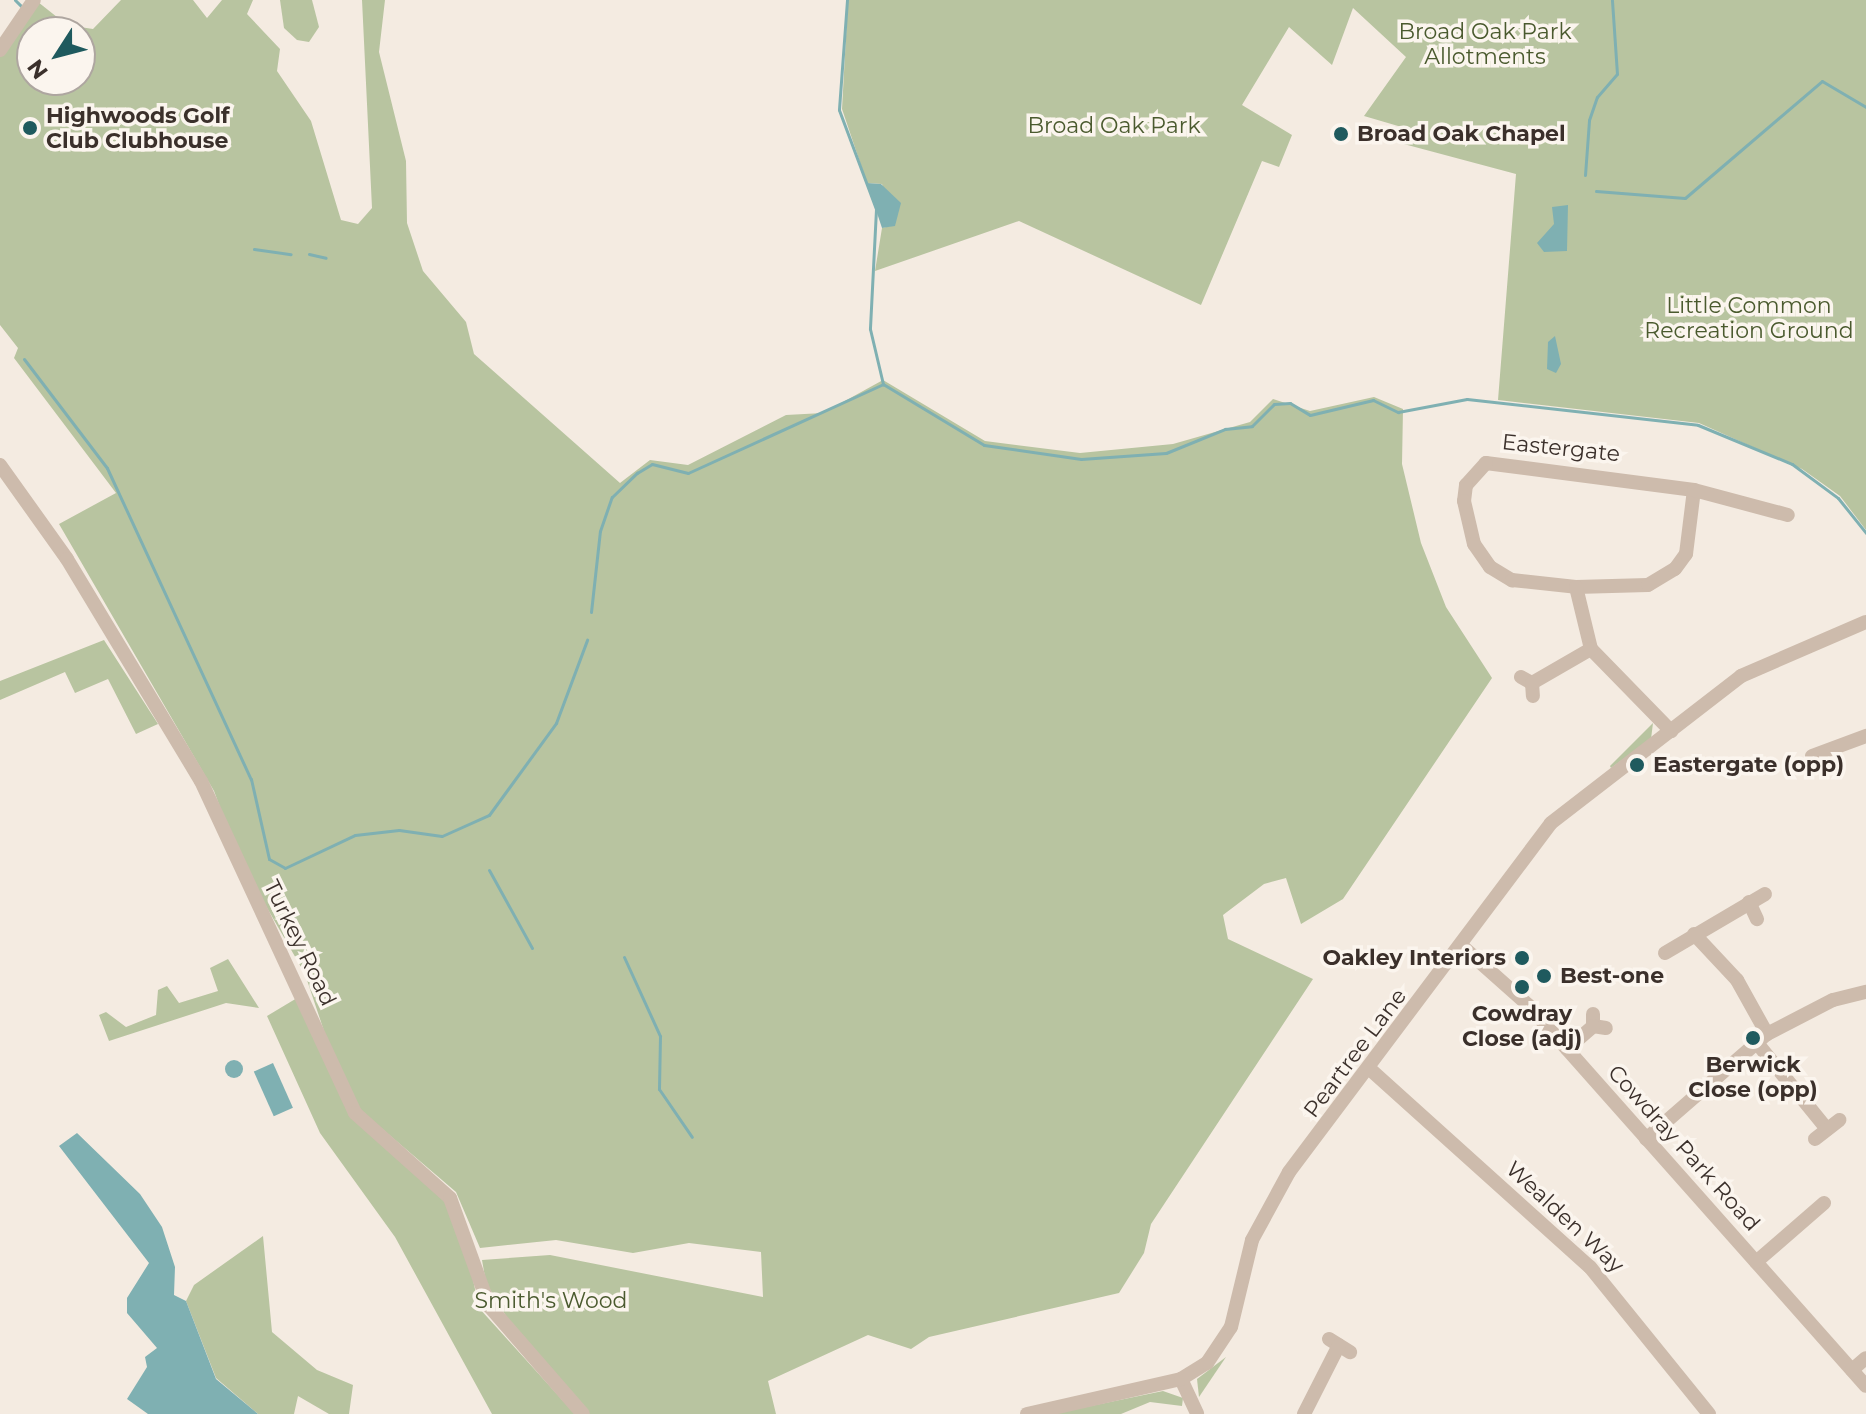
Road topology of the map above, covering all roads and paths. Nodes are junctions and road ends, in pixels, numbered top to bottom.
1 (34, 0) edge
2 (0, 50) edge
3 (0, 465) edge
4 (1694, 490) junction
5 (1778, 519) dead end
6 (1576, 587) junction
7 (1866, 622) edge
8 (1591, 649) junction
9 (1528, 685) dead end
10 (1671, 731) junction
11 (1866, 736) edge
12 (1812, 756) dead end
13 (1765, 894) dead end
14 (1749, 902) junction
15 (1757, 919) dead end
16 (1694, 934) junction
17 (1463, 947) junction
18 (1665, 953) dead end
19 (1866, 992) edge
20 (1597, 1023) dead end
21 (1762, 1038) junction
22 (1567, 1049) junction
23 (1372, 1071) junction
24 (1827, 1129) dead end
25 (1646, 1139) junction
26 (1823, 1225) dead end
27 (1756, 1262) junction
28 (1339, 1345) dead end
29 (1866, 1358) edge
30 (1852, 1370) junction
31 (1181, 1379) junction
32 (1866, 1386) edge
33 (583, 1414) edge
34 (1027, 1414) edge
35 (1197, 1414) edge
36 (1304, 1414) edge
37 (1709, 1414) edge

1 - 2 street
3 - 33 street, Turkey Road
4 - 5 street, Eastergate
4 - 6 street, Eastergate
4 - 6 street, Eastergate
6 - 8 street
7 - 10 street, Peartree Lane
8 - 9 street
8 - 10 street
10 - 17 street, Peartree Lane
11 - 12 street
13 - 14 street
14 - 15 street
14 - 16 street
16 - 18 street
16 - 21 street
17 - 22 street, Cowdray Park Road
17 - 23 street, Peartree Lane
19 - 21 street
20 - 22 street
21 - 24 street
21 - 25 street
22 - 25 street, Cowdray Park Road
23 - 31 street, Peartree Lane
23 - 37 street, Wealden Way
25 - 27 street, Cowdray Park Road
26 - 27 street
27 - 30 street, Cowdray Park Road
28 - 36 street
29 - 30 street
30 - 32 street, Cowdray Park Road
31 - 34 street, Peartree Lane
31 - 35 street

